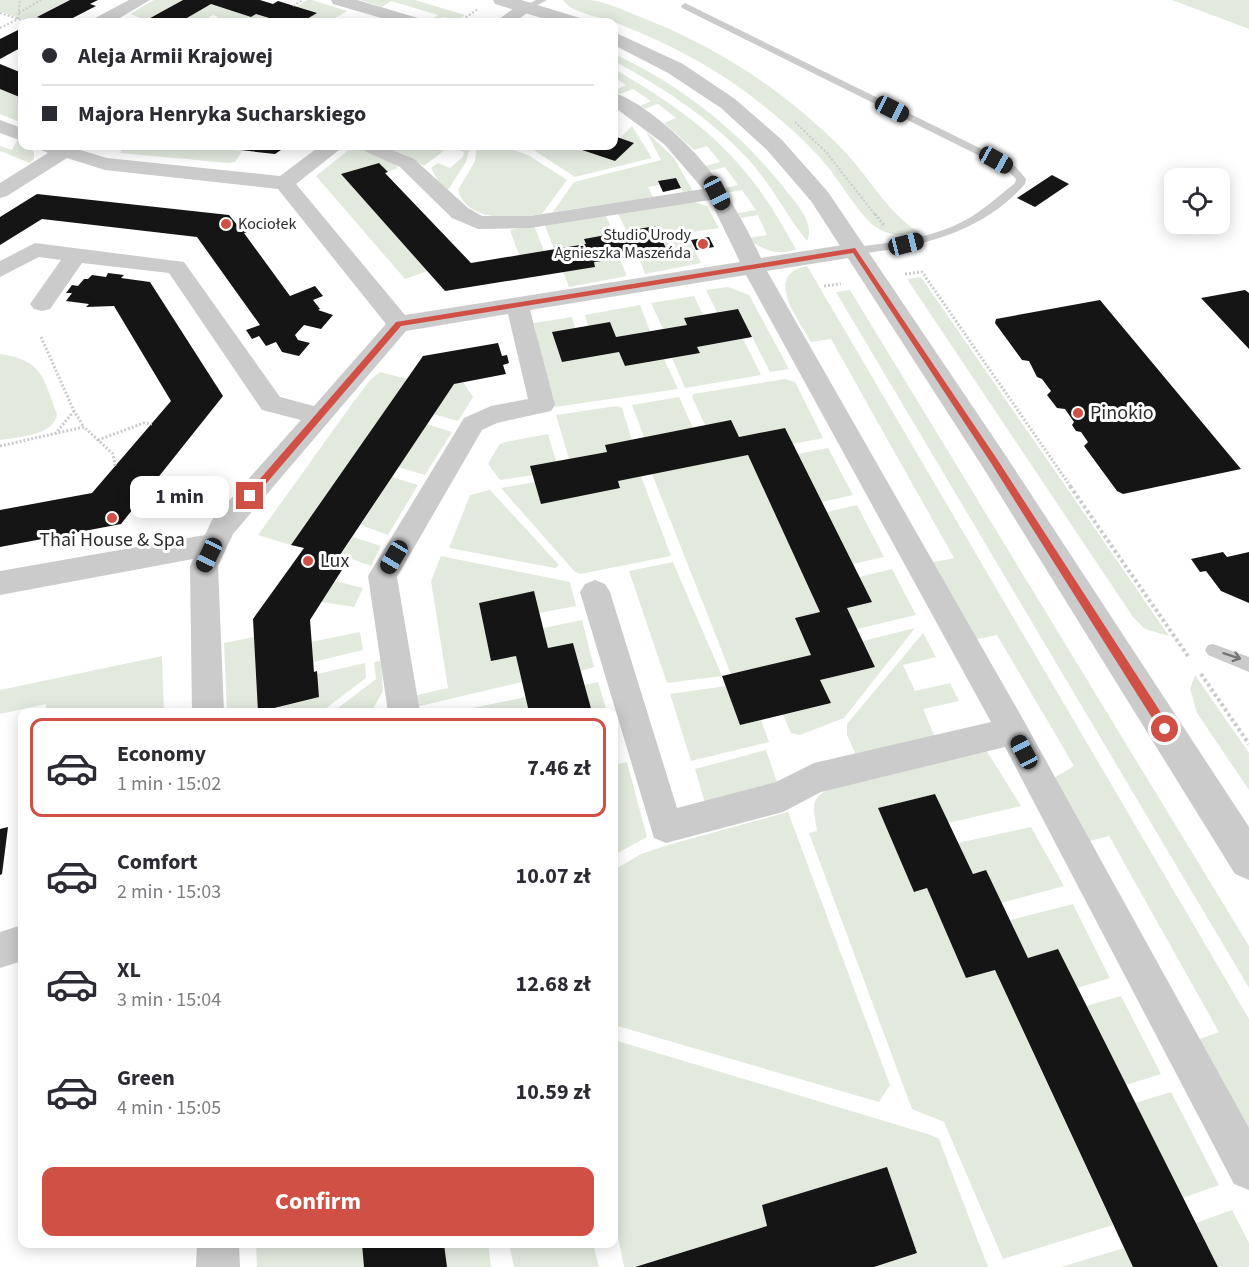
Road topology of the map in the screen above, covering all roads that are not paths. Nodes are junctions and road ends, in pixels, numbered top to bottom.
1 (142, 0) edge
2 (339, 0) edge
3 (502, 0) edge
4 (535, 4) edge
5 (685, 6) dead end
6 (108, 18) edge
7 (394, 18) edge
8 (511, 18) edge
9 (565, 18) edge
10 (618, 40) edge
11 (618, 101) edge
12 (0, 126) edge
13 (18, 133) edge
14 (55, 150) edge
15 (59, 150) edge
16 (327, 150) edge
17 (378, 150) edge
18 (284, 183) junction
19 (0, 192) edge
20 (717, 193) junction
21 (855, 250) junction
22 (76, 255) junction
23 (754, 268) junction
24 (0, 270) edge
25 (42, 304) dead end
26 (517, 305) junction
27 (399, 324) junction
28 (319, 416) junction
29 (214, 544) junction
30 (0, 584) edge
31 (595, 592) dead end
32 (1213, 650) dead end
33 (1249, 665) edge
34 (208, 708) edge
35 (403, 708) edge
36 (1013, 731) junction
37 (1249, 861) edge
38 (18, 944) edge
39 (0, 950) edge
40 (1249, 1169) edge
41 (218, 1248) edge
42 (218, 1267) edge

1 - 6 street
2 - 7 street
3 - 4 street
4 - 8 street
4 - 9 street
5 - 21 lane
10 - 21 street
11 - 20 street
12 - 13 street
14 - 19 street
15 - 18 street
16 - 18 street
17 - 20 street
18 - 27 street
20 - 23 street
21 - 23 street
21 - 37 street
22 - 24 street
22 - 25 street
22 - 28 street
23 - 26 street
23 - 36 street
26 - 27 street
26 - 35 street
27 - 28 street
28 - 29 street
29 - 30 street
29 - 34 street
31 - 36 street
32 -> 33 lane
36 - 40 street
38 - 39 street
41 - 42 street

